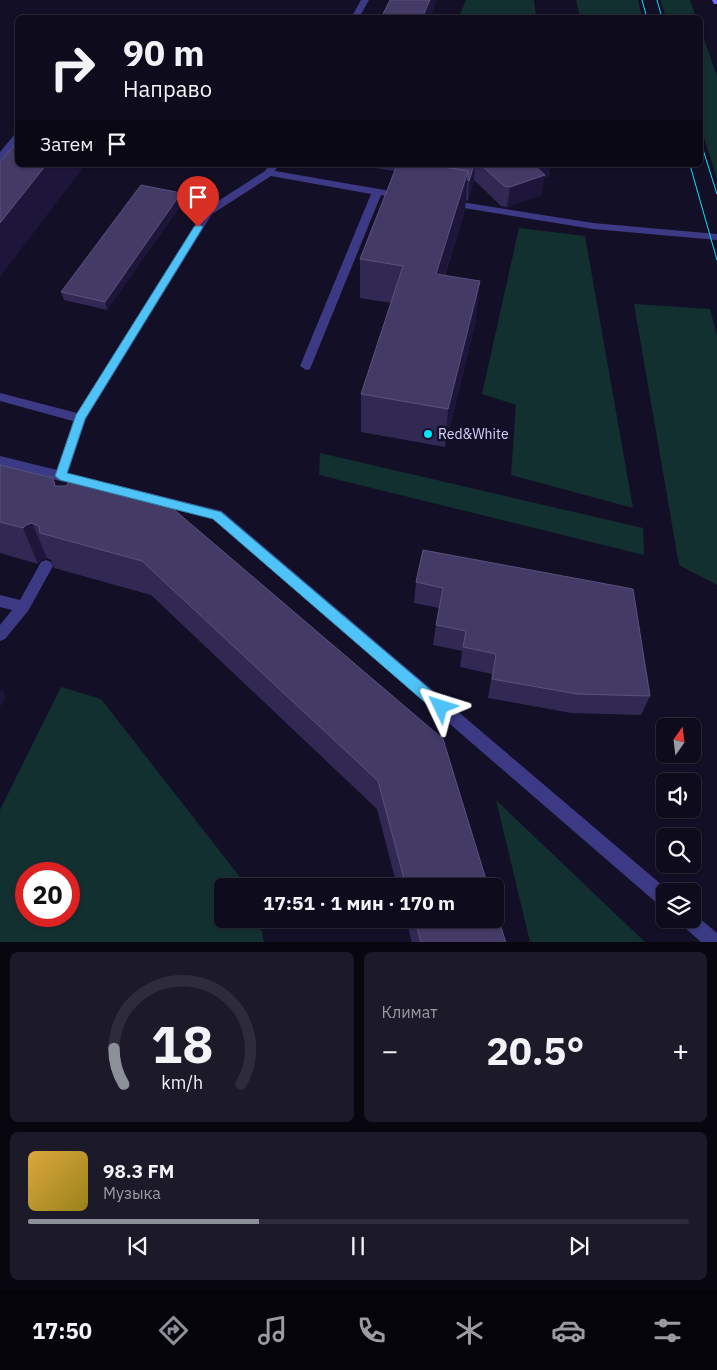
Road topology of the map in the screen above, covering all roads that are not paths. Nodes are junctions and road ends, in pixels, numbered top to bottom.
1 (365, 0) edge
2 (357, 15) edge
3 (15, 140) edge
4 (0, 158) edge
5 (271, 169) edge
6 (377, 192) junction
7 (416, 198) edge
8 (436, 201) edge
9 (717, 237) edge
10 (306, 366) dead end
11 (0, 398) edge
12 (80, 418) junction
13 (0, 461) edge
14 (60, 476) junction
15 (46, 566) edge
16 (0, 601) edge
17 (23, 607) junction
18 (0, 635) edge
19 (656, 891) edge
20 (699, 928) edge
21 (715, 942) edge

1 - 2 lane
3 - 4 lane
5 - 6 lane
5 - 12 lane
6 - 7 lane
6 - 10 lane
8 - 9 lane
11 - 12 lane
12 - 14 lane
13 - 14 lane
14 - 19 lane
15 - 17 lane
16 - 17 lane
17 - 18 lane
20 - 21 lane

